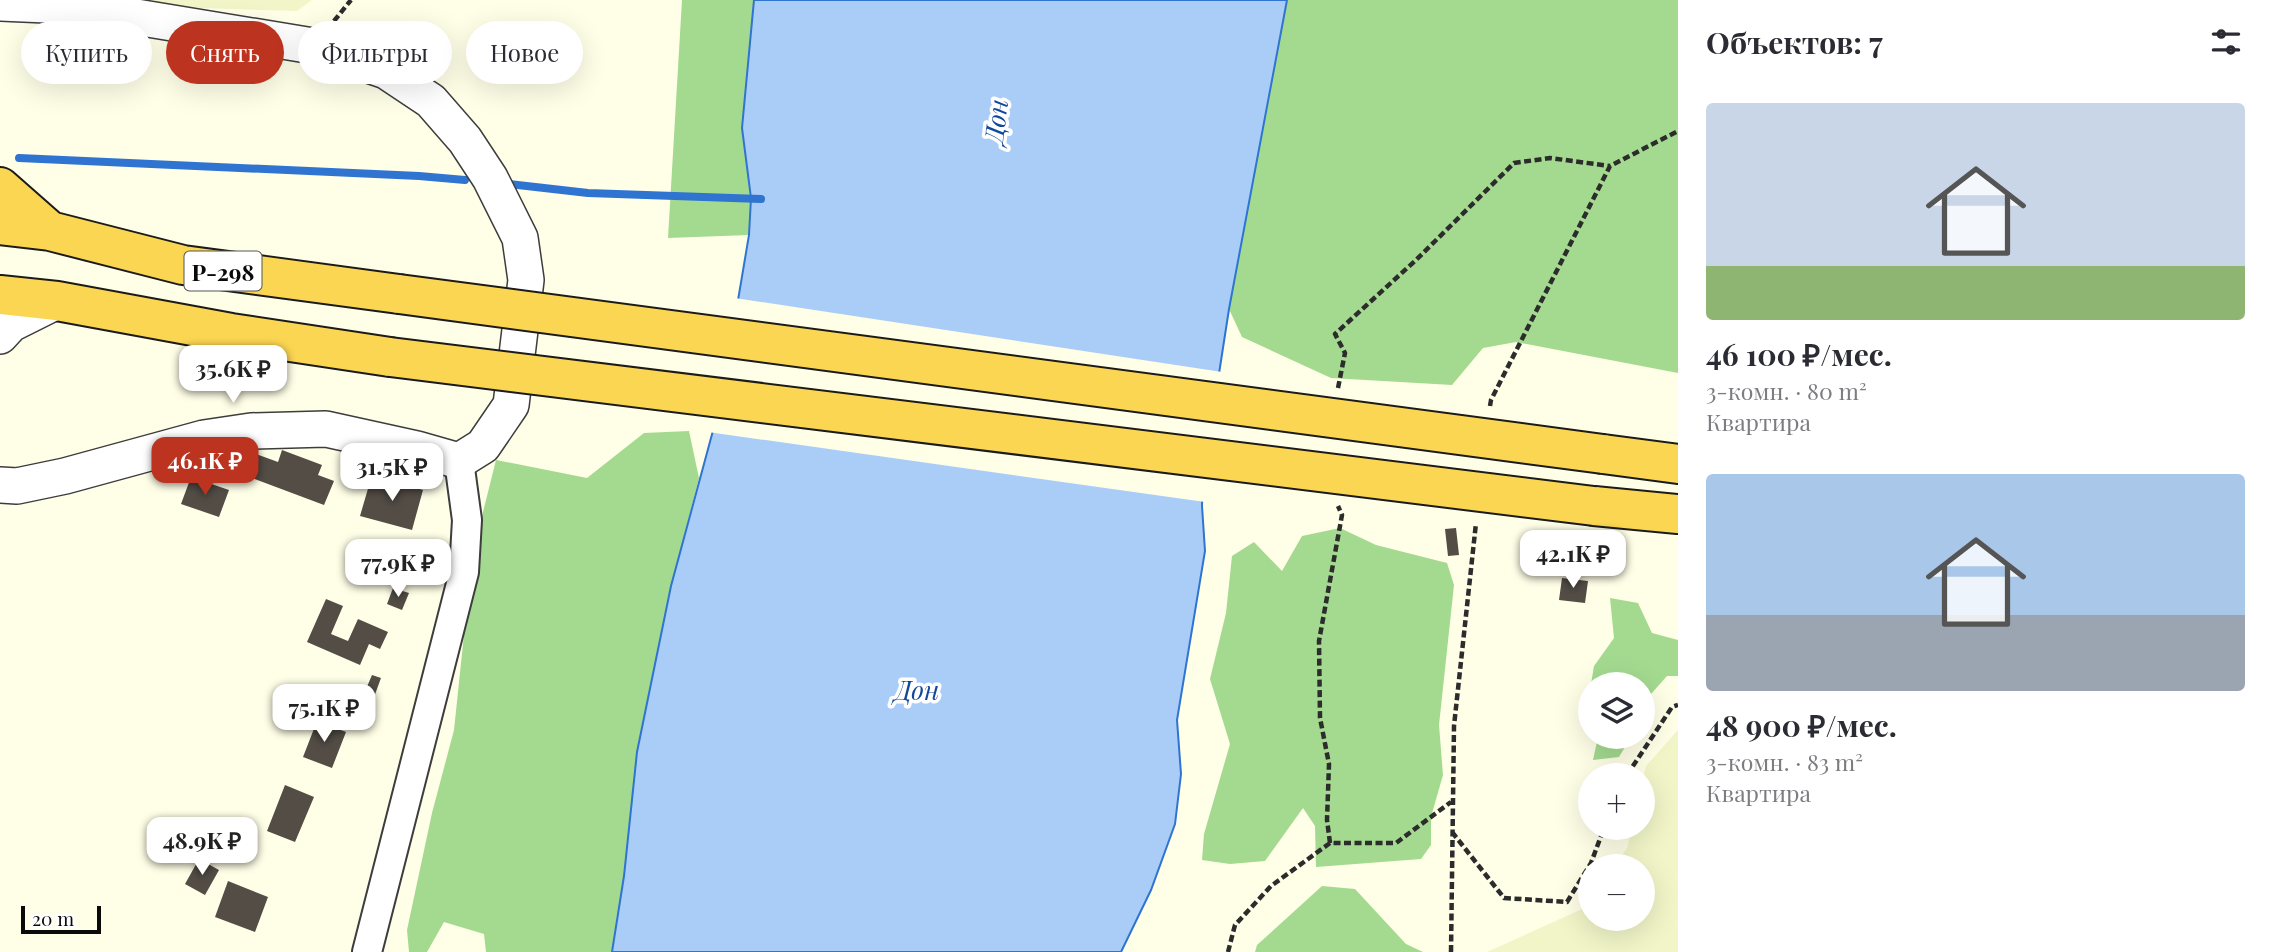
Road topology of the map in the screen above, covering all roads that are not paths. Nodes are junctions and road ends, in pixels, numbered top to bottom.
1 (0, 3) edge
2 (0, 187) edge
3 (0, 225) edge
4 (50, 231) junction
5 (0, 295) edge
6 (57, 301) junction
7 (0, 336) edge
8 (459, 461) junction
9 (1678, 464) edge
10 (0, 485) edge
11 (1678, 514) edge
12 (367, 952) edge

1 - 8 street
2 - 4 highway
3 - 4 highway, Р-298
4 - 9 highway, Р-298, bridge
5 - 6 highway, Р-298
6 - 7 street
6 - 11 highway, Р-298, bridge
8 - 10 street
8 - 12 street

